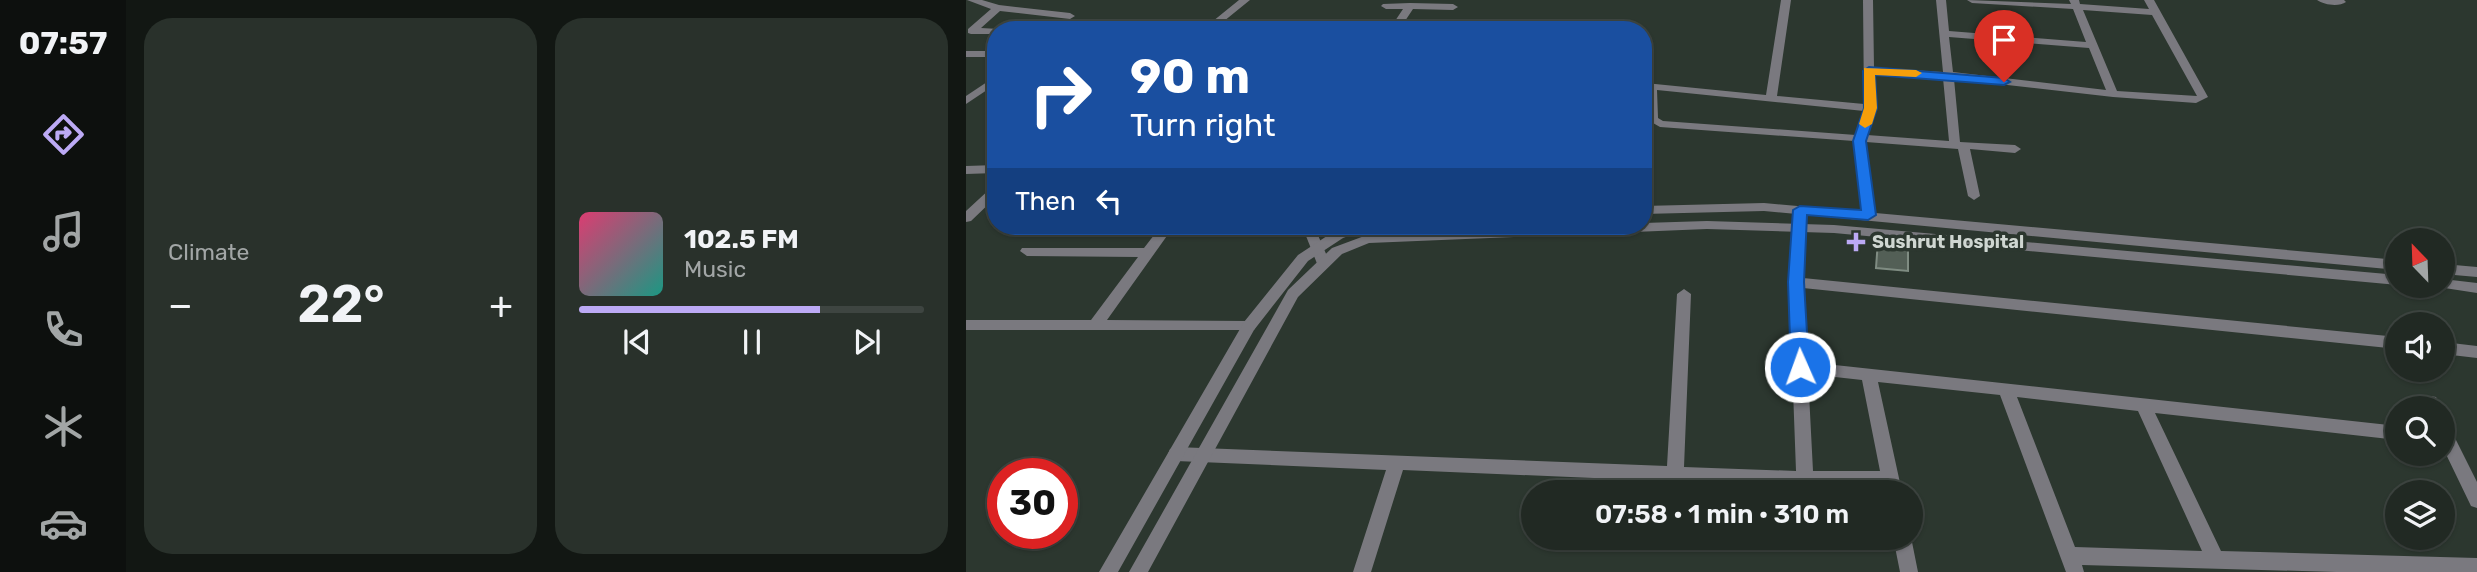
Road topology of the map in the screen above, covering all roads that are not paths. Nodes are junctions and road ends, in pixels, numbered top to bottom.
1 (972, 0) edge
2 (1245, 0) edge
3 (1786, 0) edge
4 (1868, 0) edge
5 (1941, 0) edge
6 (1972, 0) edge
7 (2150, 0) edge
8 (2322, 0) edge
9 (2340, 2) edge
10 (2076, 4) edge
11 (1387, 6) dead end
12 (1410, 6) junction
13 (1453, 7) dead end
14 (998, 8) junction
15 (2156, 12) junction
16 (1070, 16) dead end
17 (1218, 21) edge
18 (1400, 21) edge
19 (969, 31) edge
20 (987, 31) edge
21 (1945, 34) junction
22 (2093, 45) junction
23 (966, 54) edge
24 (987, 54) edge
25 (1869, 71) junction
26 (1950, 75) junction
27 (987, 86) edge
28 (1652, 86) edge
29 (2113, 94) junction
30 (1771, 97) junction
31 (966, 101) edge
32 (1870, 108) junction
33 (1652, 112) edge
34 (1860, 141) junction
35 (1959, 145) junction
36 (2015, 149) dead end
37 (987, 169) edge
38 (966, 170) edge
39 (1974, 196) dead end
40 (987, 198) edge
41 (1652, 210) edge
42 (1868, 215) junction
43 (966, 218) edge
44 (1800, 219) junction
45 (1652, 227) edge
46 (1162, 235) edge
47 (1311, 235) edge
48 (1343, 235) edge
49 (1440, 235) edge
50 (1315, 248) junction
51 (1027, 251) dead end
52 (1149, 253) junction
53 (1323, 263) junction
54 (2385, 264) edge
55 (2455, 270) edge
56 (2477, 272) edge
57 (2385, 279) edge
58 (1796, 282) junction
59 (2455, 285) edge
60 (2477, 288) edge
61 (1684, 294) dead end
62 (966, 325) edge
63 (1095, 325) junction
64 (1249, 326) junction
65 (2385, 343) edge
66 (2455, 349) edge
67 (2477, 352) edge
68 (1800, 367) junction
69 (1870, 375) junction
70 (2006, 389) junction
71 (2143, 404) junction
72 (2385, 432) edge
73 (1176, 454) junction
74 (1201, 455) junction
75 (2455, 457) edge
76 (1396, 465) junction
77 (1675, 474) junction
78 (1805, 479) junction
79 (1819, 480) edge
80 (1890, 480) edge
81 (2477, 500) edge
82 (1905, 550) edge
83 (2216, 560) junction
84 (2072, 564) edge
85 (2477, 567) edge
86 (1108, 572) edge
87 (1138, 572) edge
88 (1362, 572) edge
89 (1909, 572) edge

1 - 14 street
2 - 17 street
3 - 30 street
4 - 25 street
5 - 21 street
6 - 10 street
7 - 15 street
8 - 9 street
10 - 15 street
10 - 22 street
11 - 12 street
12 - 13 street
12 - 18 street
14 - 16 street
14 - 19 street
15 - 29 street
19 - 20 street
21 - 22 street
21 - 26 street
22 - 29 street
23 - 24 street
25 - 26 street
25 - 32 street
26 - 29 street
26 - 35 street
27 - 31 street
28 - 30 street
30 - 32 street
32 - 34 street
33 - 34 street
34 - 35 street
34 - 42 street
35 - 36 street
35 - 39 street
37 - 38 street
40 - 43 street
41 - 44 street
42 - 44 street
42 - 54 street
44 - 45 street
44 - 57 street
44 - 58 street
46 - 52 street
47 - 50 street
48 - 50 street
49 - 53 street
50 - 53 street
50 - 64 street
51 - 52 street
52 - 63 street
53 - 74 street
55 - 56 street
58 - 65 street
58 - 68 street
59 - 60 street
61 - 77 street
62 - 63 street
63 - 64 street
64 - 73 street
66 - 67 street
68 - 69 street
68 - 78 street
69 - 70 street
69 - 80 street
70 - 71 street
70 - 84 street
71 - 72 street
71 - 83 street
73 - 74 street
73 - 86 street
74 - 76 street
74 - 87 street
75 - 81 street
76 - 77 street
76 - 88 street
77 - 78 street
78 - 79 street
82 - 89 street
83 - 84 street
83 - 85 street

